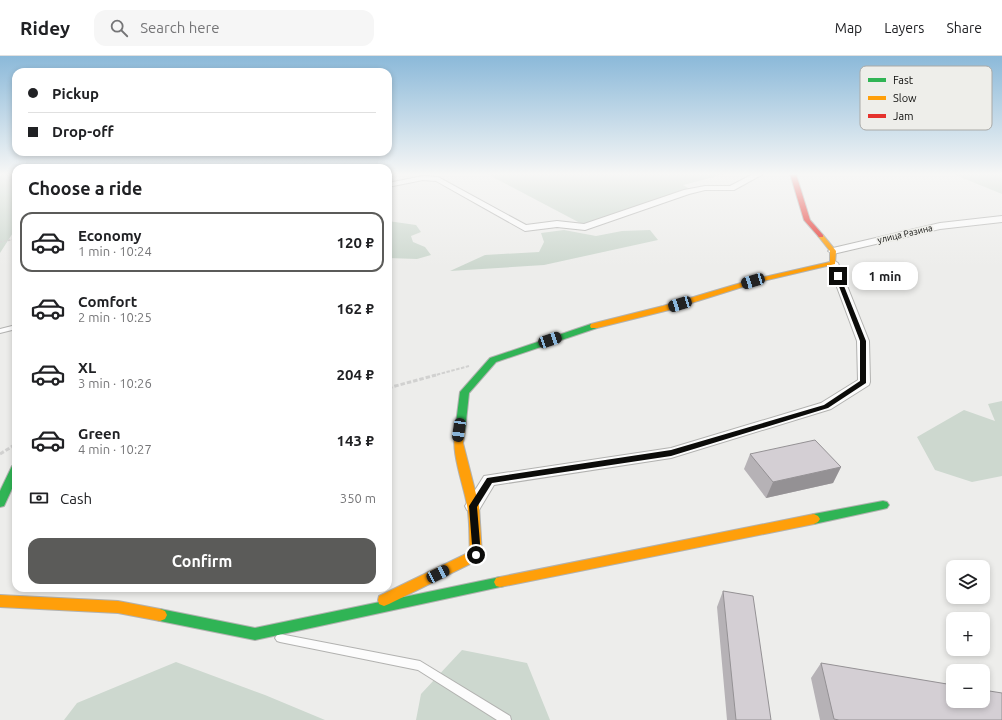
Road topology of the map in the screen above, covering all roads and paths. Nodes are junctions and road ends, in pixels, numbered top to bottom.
1 (483, 205) edge
2 (649, 205) edge
3 (802, 205) edge
4 (1002, 219) edge
5 (12, 240) edge
6 (0, 242) edge
7 (833, 257) junction
8 (12, 328) edge
9 (0, 331) edge
10 (471, 366) dead end
11 (392, 387) edge
12 (12, 446) edge
13 (0, 454) edge
14 (12, 478) edge
15 (0, 503) edge
16 (884, 505) dead end
17 (473, 506) junction
18 (0, 601) edge
19 (360, 611) junction
20 (255, 634) junction
21 (506, 720) edge

1 - 2 street
3 - 7 street
4 - 7 street, улица Разина
5 - 6 path
7 - 17 street
7 - 17 street
8 - 9 lane
10 - 11 path
12 - 13 path
14 - 15 street
16 - 19 street
17 - 19 street
18 - 20 street
19 - 20 street
20 - 21 lane

